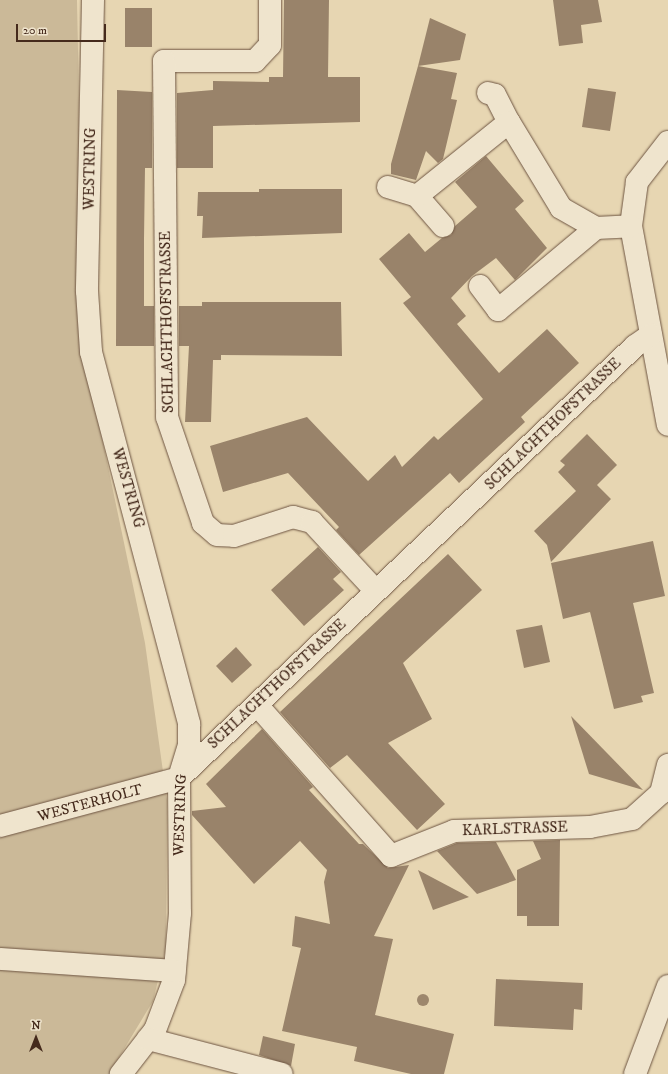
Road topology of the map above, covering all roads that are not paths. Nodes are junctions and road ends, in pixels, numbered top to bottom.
1 (93, 0) edge
2 (270, 0) edge
3 (488, 93) dead end
4 (509, 122) junction
5 (668, 142) edge
6 (388, 188) dead end
7 (418, 196) junction
8 (443, 226) dead end
9 (631, 226) junction
10 (596, 228) junction
11 (480, 286) dead end
12 (651, 335) junction
13 (668, 425) edge
14 (376, 591) junction
15 (257, 705) junction
16 (668, 765) edge
17 (179, 778) junction
18 (0, 826) edge
19 (0, 959) edge
20 (175, 971) junction
21 (668, 986) edge
22 (148, 1039) junction
23 (121, 1074) edge
24 (282, 1074) edge
25 (635, 1074) edge

1 - 17 street, WESTRING
2 - 14 street, SCHLACHTHOFSTRASSE
3 - 4 street
4 - 7 street
4 - 10 street
5 - 9 street
6 - 7 street
7 - 8 street
9 - 10 street
9 - 12 street
10 - 11 street
12 - 13 street
12 - 14 street, SCHLACHTHOFSTRASSE
14 - 15 street, SCHLACHTHOFSTRASSE
15 - 16 street, KARLSTRASSE
15 - 17 street, SCHLACHTHOFSTRASSE
17 - 18 street, WESTERHOLT
17 - 20 street, WESTRING
19 - 20 street
20 - 22 street, WESTRING
21 - 25 street
22 - 23 street, WESTRING
22 - 24 street

